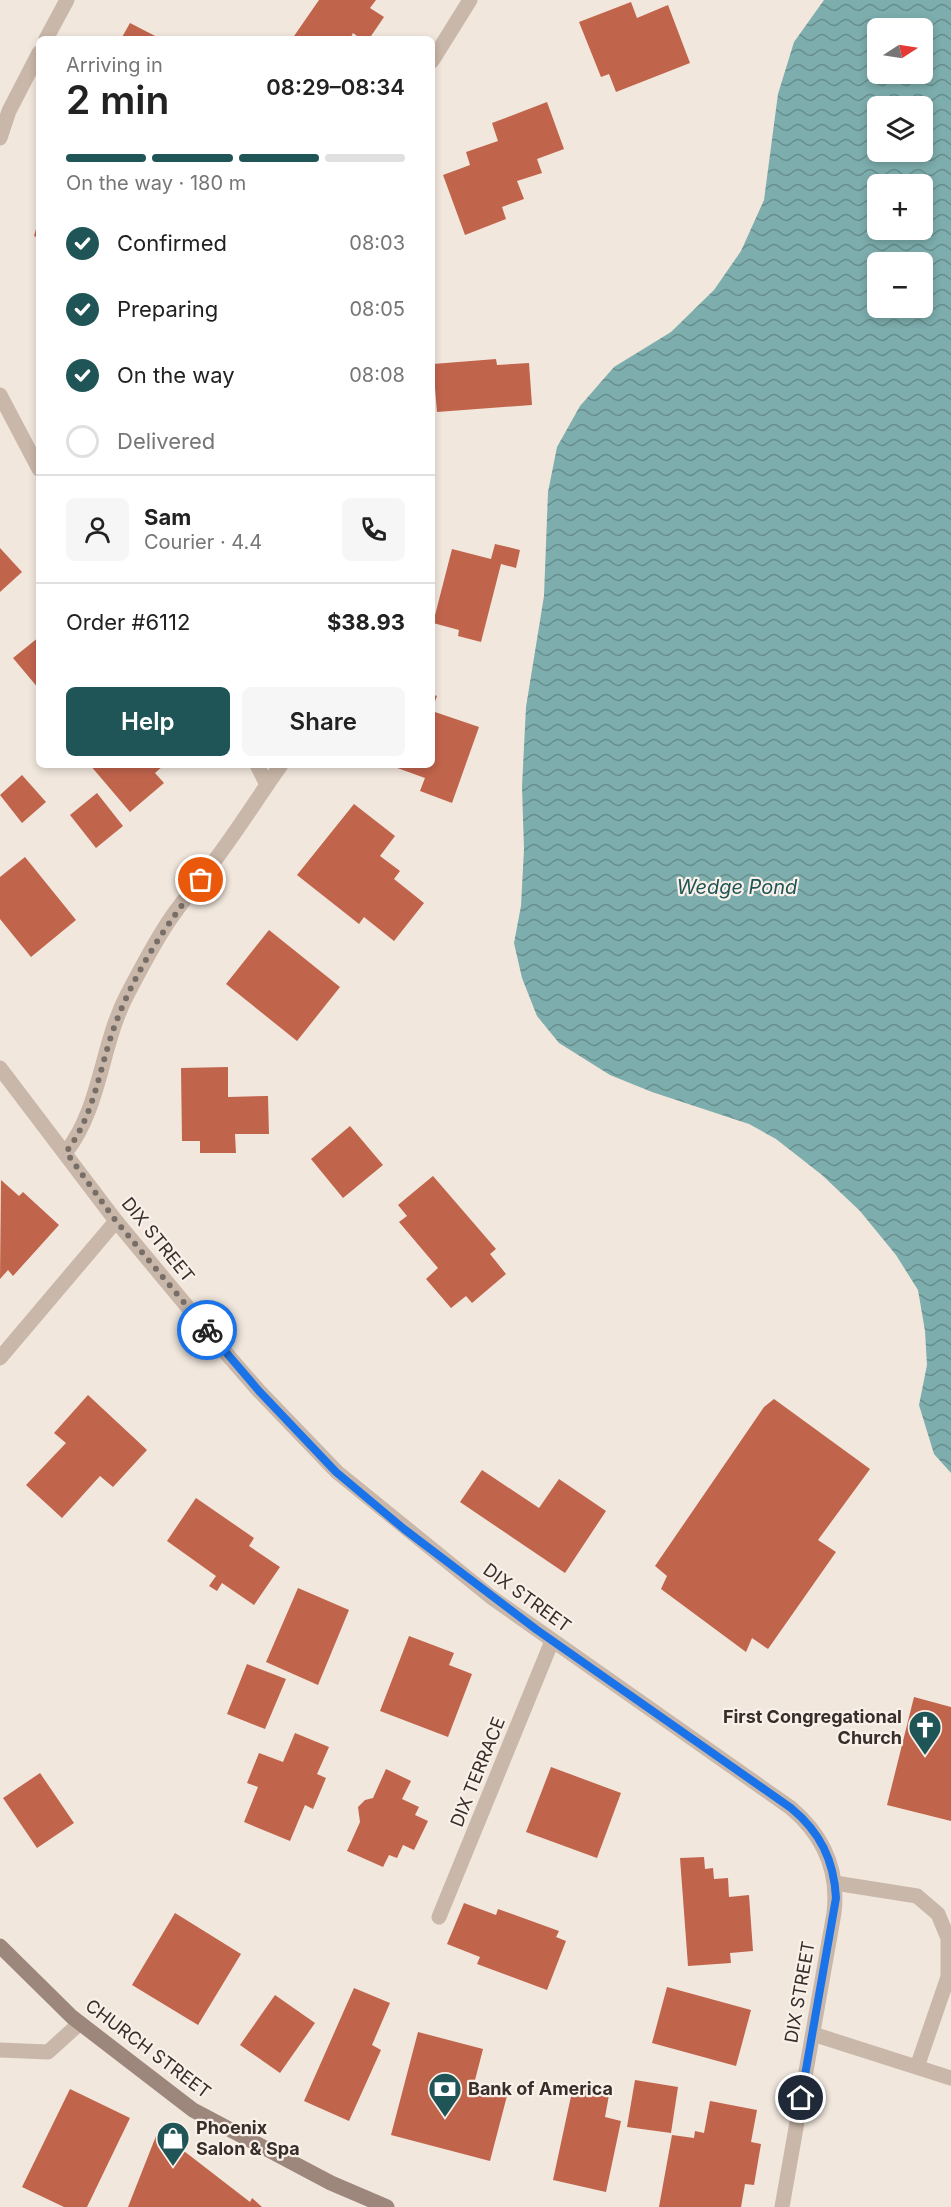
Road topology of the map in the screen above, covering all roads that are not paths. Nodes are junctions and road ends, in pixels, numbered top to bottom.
1 (66, 0) edge
2 (470, 0) edge
3 (48, 36) edge
4 (435, 57) edge
5 (36, 59) edge
6 (0, 138) edge
7 (0, 395) edge
8 (36, 463) edge
9 (258, 768) edge
10 (279, 768) edge
11 (267, 785) junction
12 (0, 1068) edge
13 (66, 1152) junction
14 (116, 1221) junction
15 (0, 1358) edge
16 (552, 1641) junction
17 (835, 1883) junction
18 (439, 1917) dead end
19 (0, 1946) edge
20 (80, 2023) junction
21 (813, 2034) junction
22 (0, 2050) edge
23 (917, 2067) junction
24 (951, 2078) edge
25 (387, 2207) edge
26 (782, 2207) edge

1 - 3 street
2 - 4 street
5 - 6 street
7 - 8 street
9 - 11 street
10 - 11 street
11 - 13 street
12 - 13 street, DIX STREET
13 - 14 street, DIX STREET
14 - 15 street
14 - 16 street, DIX STREET
16 - 17 street, DIX STREET
16 - 18 street, DIX TERRACE
17 - 21 street, DIX STREET
17 - 23 street
19 - 20 main road, CHURCH STREET
20 - 22 street
20 - 25 main road, CHURCH STREET
21 - 23 street
21 - 26 street, DIX STREET
23 - 24 street

